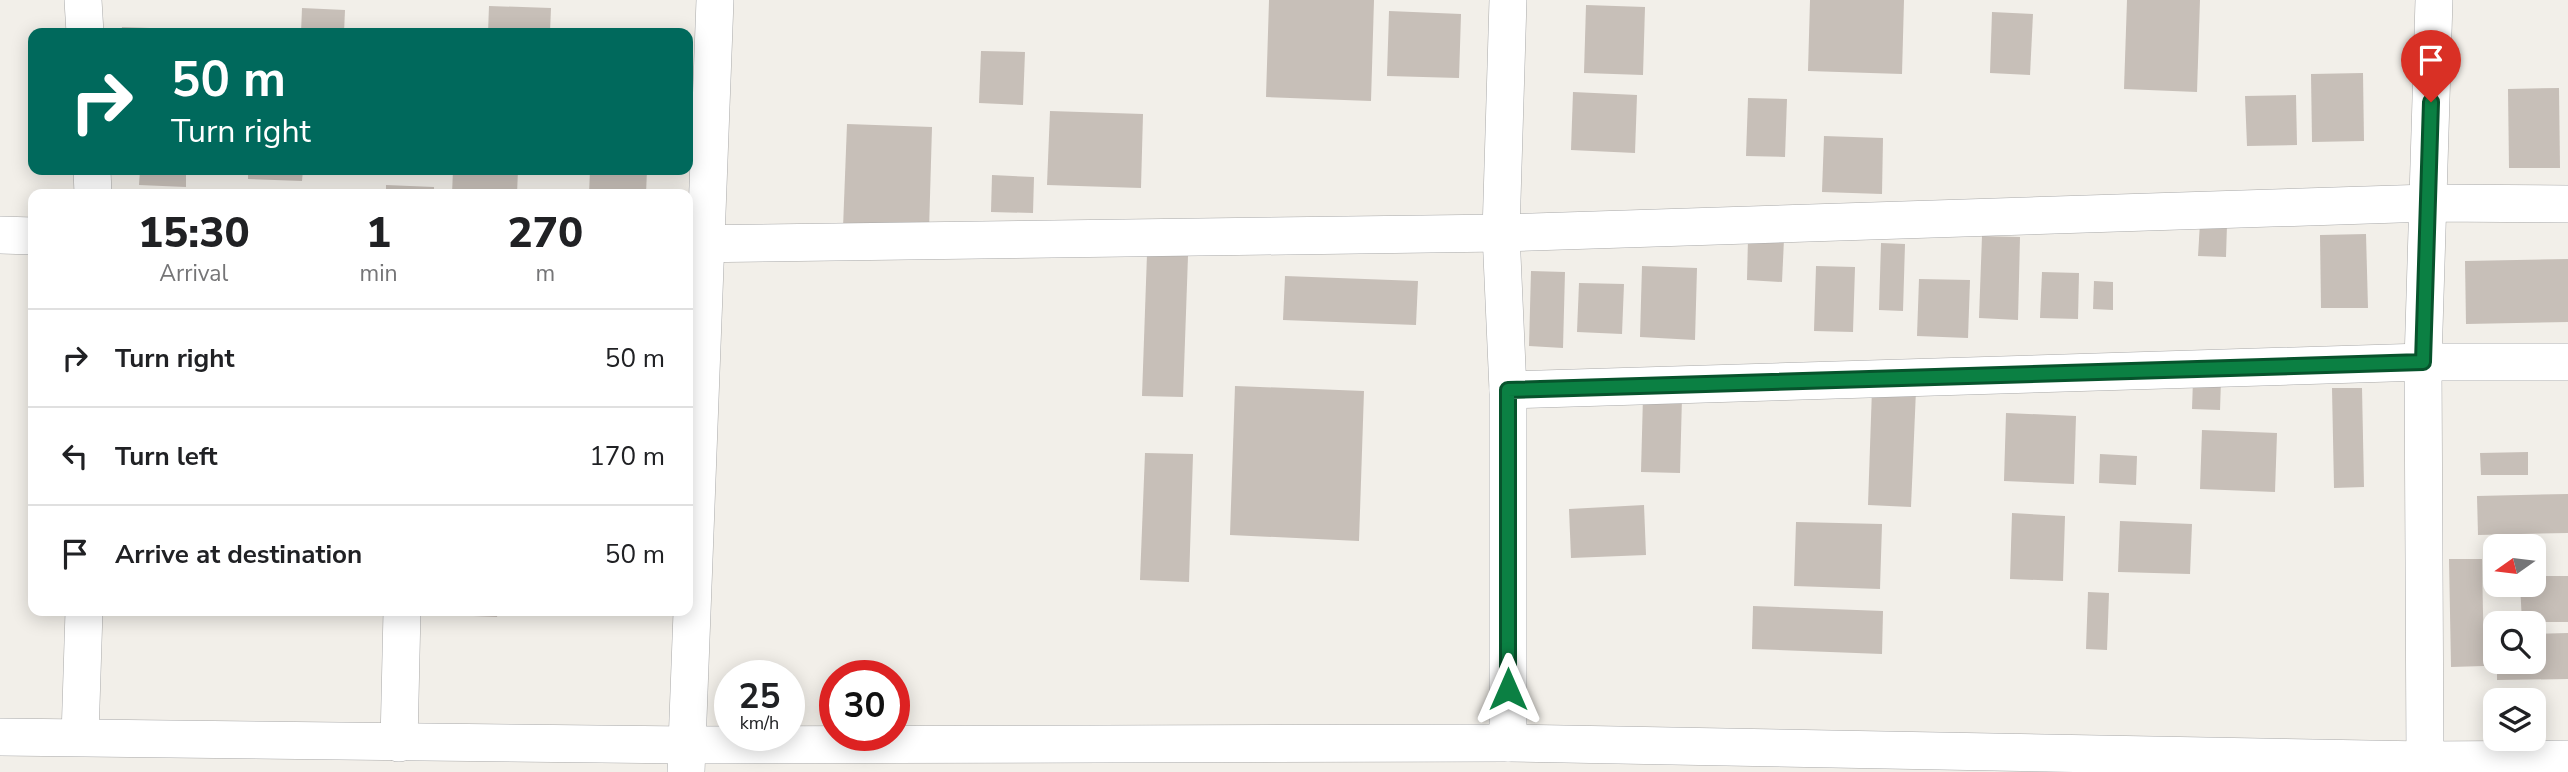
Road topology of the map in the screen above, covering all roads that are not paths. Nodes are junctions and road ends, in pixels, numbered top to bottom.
1 (83, 0) edge
2 (715, 0) edge
3 (1508, 0) edge
4 (2434, 0) edge
5 (85, 28) edge
6 (2429, 203) junction
7 (2568, 204) edge
8 (1501, 233) junction
9 (0, 235) edge
10 (28, 236) edge
11 (697, 244) edge
12 (2423, 362) junction
13 (2568, 362) edge
14 (1508, 390) junction
15 (693, 431) edge
16 (84, 616) edge
17 (402, 616) edge
18 (689, 616) edge
19 (0, 737) edge
20 (80, 737) junction
21 (399, 743) junction
22 (1531, 753) edge
23 (686, 758) edge
24 (2568, 759) edge
25 (2425, 760) junction

1 - 5 street
2 - 11 street
3 - 8 street
4 - 6 street
6 - 7 street
6 - 8 street
6 - 12 street
8 - 11 street
8 - 14 street
9 - 10 street
11 - 15 street
12 - 13 street
12 - 14 street
12 - 25 street
14 - 22 street
16 - 20 street
17 - 21 street
18 - 23 street
19 - 20 street
20 - 21 street
21 - 23 street
22 - 23 street
22 - 25 street
24 - 25 street

